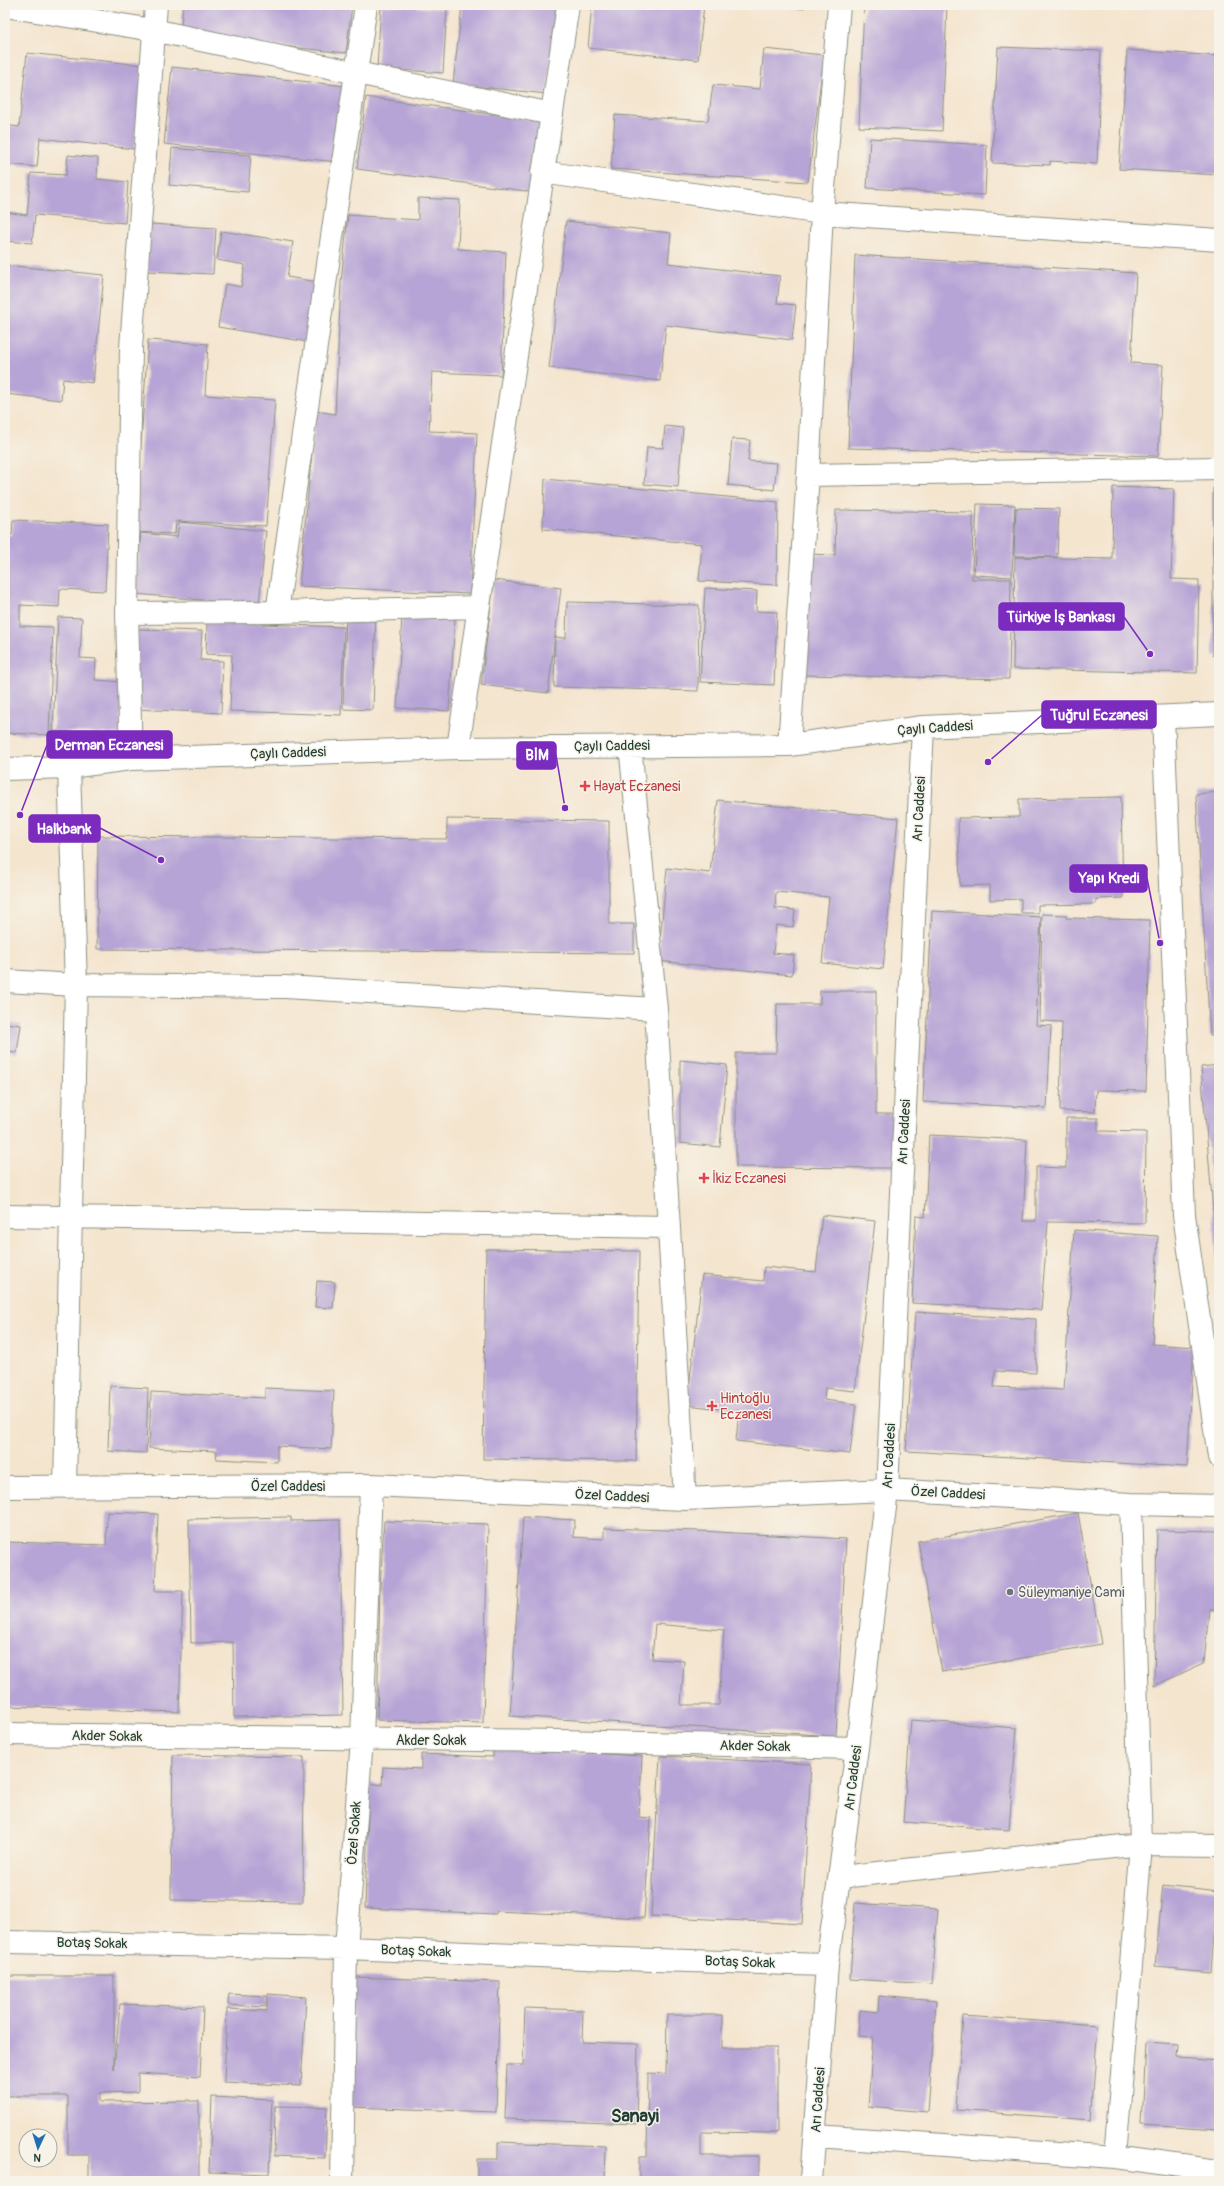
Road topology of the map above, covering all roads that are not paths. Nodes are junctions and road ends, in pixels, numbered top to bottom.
1 (156, 5) edge
2 (366, 5) edge
3 (568, 5) edge
4 (839, 5) edge
5 (5, 6) edge
6 (153, 30) junction
7 (356, 73) junction
8 (552, 114) junction
9 (542, 172) junction
10 (822, 213) junction
11 (1219, 240) edge
12 (1219, 468) edge
13 (808, 475) junction
14 (479, 606) junction
15 (277, 612) junction
16 (127, 613) junction
17 (1219, 714) edge
18 (1163, 717) junction
19 (923, 727) junction
20 (630, 745) junction
21 (789, 745) junction
22 (458, 748) junction
23 (131, 759) junction
24 (69, 767) junction
25 (5, 769) edge
26 (5, 981) edge
27 (76, 985) junction
28 (656, 1009) junction
29 (5, 1216) edge
30 (72, 1217) junction
31 (669, 1227) junction
32 (1213, 1361) edge
33 (1219, 1457) edge
34 (370, 1485) junction
35 (65, 1486) junction
36 (5, 1487) edge
37 (887, 1490) junction
38 (685, 1499) junction
39 (1131, 1504) junction
40 (1219, 1506) edge
41 (5, 1734) edge
42 (362, 1739) junction
43 (857, 1748) junction
44 (1141, 1844) junction
45 (1219, 1845) edge
46 (841, 1877) junction
47 (5, 1942) edge
48 (346, 1948) junction
49 (828, 1965) junction
50 (816, 2136) junction
51 (1114, 2157) junction
52 (1219, 2171) edge
53 (342, 2181) edge
54 (810, 2181) edge

1 - 6 street
2 - 7 street
3 - 8 street
4 - 10 street
5 - 6 street
6 - 7 street
6 - 16 street
7 - 8 street
7 - 15 street
8 - 9 street
9 - 10 street
9 - 14 street
10 - 11 street
10 - 13 street
12 - 13 street
13 - 21 street
14 - 15 street
14 - 22 street
15 - 16 street
16 - 23 street
17 - 18 street, Çaylı Caddesi
18 - 19 street, Çaylı Caddesi
18 - 32 street
19 - 21 street, Çaylı Caddesi
19 - 37 street, Arı Caddesi
20 - 21 street, Çaylı Caddesi
20 - 22 street, Çaylı Caddesi
20 - 28 street
22 - 23 street, Çaylı Caddesi
23 - 24 street, Çaylı Caddesi
24 - 25 street, Çaylı Caddesi
24 - 27 street
26 - 27 street
27 - 28 street
27 - 30 street
28 - 31 street
29 - 30 street
30 - 31 street
30 - 35 street
31 - 38 street
32 - 33 street
34 - 35 street, Özel Caddesi
34 - 38 street, Özel Caddesi
34 - 42 street, Özel Sokak
35 - 36 street, Özel Caddesi
37 - 38 street, Özel Caddesi
37 - 39 street, Özel Caddesi
37 - 43 street, Arı Caddesi
39 - 40 street, Özel Caddesi
39 - 44 street
41 - 42 street, Akder Sokak
42 - 43 street, Akder Sokak
42 - 48 street, Özel Sokak
43 - 46 street, Arı Caddesi
44 - 45 street
44 - 46 street
44 - 51 street
46 - 49 street, Arı Caddesi
47 - 48 street, Botaş Sokak
48 - 49 street, Botaş Sokak
48 - 53 street, Özel Sokak
49 - 50 street, Arı Caddesi
50 - 51 street
50 - 54 street, Arı Caddesi
51 - 52 street

